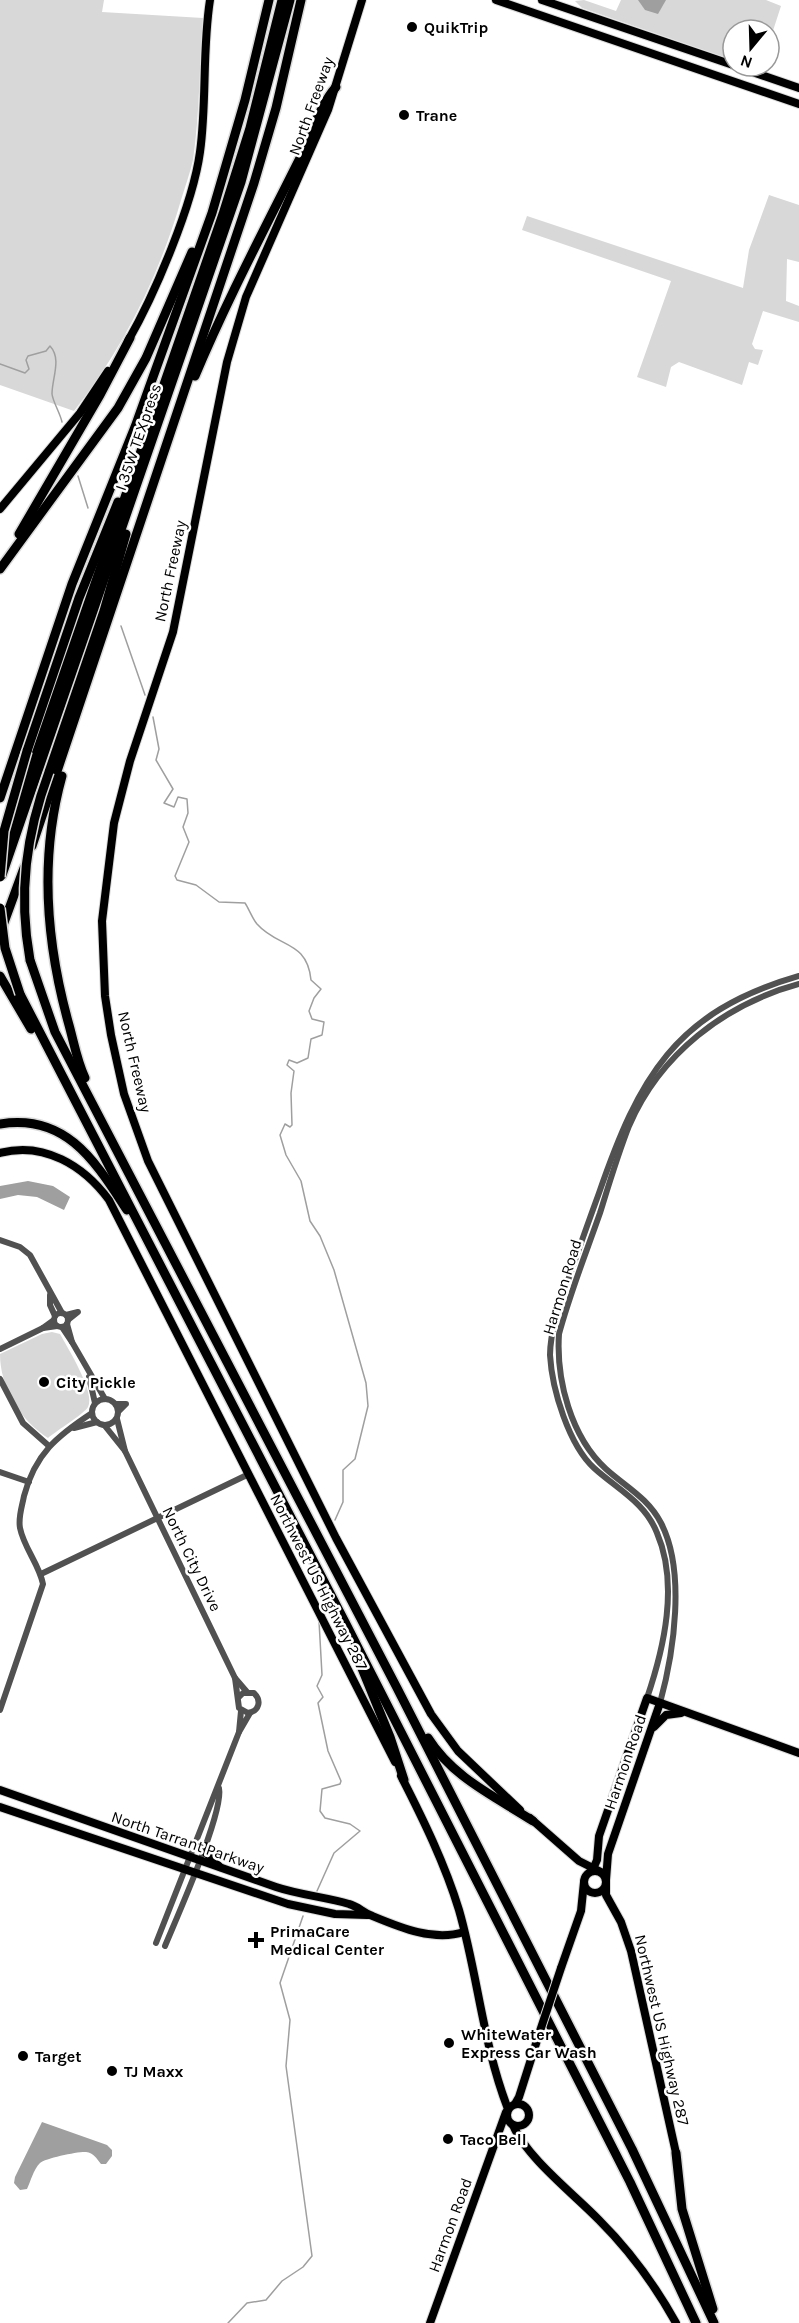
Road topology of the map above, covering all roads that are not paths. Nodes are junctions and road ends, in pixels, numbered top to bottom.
1 (210, 0) edge
2 (269, 0) edge
3 (282, 0) edge
4 (290, 0) edge
5 (301, 0) edge
6 (362, 0) edge
7 (496, 0) edge
8 (542, 0) edge
9 (719, 61) joint
10 (714, 75) junction
11 (769, 78) edge
12 (336, 87) junction
13 (799, 88) edge
14 (799, 104) edge
15 (212, 213) junction
16 (130, 338) junction
17 (168, 438) junction
18 (135, 480) junction
19 (0, 509) edge
20 (11, 550) junction
21 (0, 569) edge
22 (89, 679) junction
23 (0, 798) edge
24 (0, 858) edge
25 (0, 878) edge
26 (0, 908) edge
27 (0, 933) edge
28 (0, 976) edge
29 (799, 976) edge
30 (799, 984) edge
31 (15, 994) junction
32 (0, 1124) edge
33 (626, 1125) junction
34 (107, 1128) junction
35 (0, 1153) edge
36 (0, 1240) edge
37 (149, 1243) junction
38 (61, 1320) junction
39 (0, 1349) edge
40 (89, 1376) junction
41 (0, 1379) edge
42 (105, 1399) junction
43 (95, 1403) junction
44 (92, 1413) junction
45 (117, 1419) junction
46 (97, 1422) junction
47 (105, 1426) junction
48 (74, 1428) junction
49 (49, 1446) junction
50 (125, 1451) junction
51 (0, 1472) edge
52 (249, 1474) junction
53 (29, 1482) junction
54 (158, 1519) junction
55 (40, 1574) junction
56 (345, 1622) junction
57 (235, 1678) junction
58 (396, 1686) junction
59 (247, 1692) junction
60 (238, 1698) junction
61 (647, 1698) junction
62 (660, 1703) junction
63 (0, 1710) edge
64 (241, 1711) junction
65 (687, 1712) junction
66 (250, 1713) junction
67 (651, 1731) junction
68 (239, 1732) junction
69 (799, 1753) edge
70 (404, 1780) junction
71 (219, 1788) junction
72 (0, 1790) edge
73 (0, 1807) edge
74 (534, 1821) junction
75 (598, 1839) junction
76 (205, 1846) junction
77 (189, 1857) junction
78 (198, 1860) junction
79 (579, 1861) junction
80 (221, 1868) junction
81 (184, 1869) junction
82 (594, 1871) junction
83 (194, 1872) junction
84 (584, 1882) junction
85 (606, 1882) junction
86 (599, 1892) junction
87 (580, 1911) junction
88 (368, 1915) junction
89 (464, 1932) junction
90 (156, 1943) dead end
91 (165, 1946) dead end
92 (523, 2085) junction
93 (510, 2108) junction
94 (529, 2113) junction
95 (525, 2124) junction
96 (513, 2125) junction
97 (499, 2138) junction
98 (525, 2144) junction
99 (676, 2152) joint
100 (430, 2323) edge
101 (676, 2323) edge
102 (696, 2323) edge
103 (716, 2323) edge

1 - 16 main road
2 - 15 highway
3 - 18 highway, I 35W TEXpress
4 - 18 highway, I 35W TEXpress
5 - 17 highway, North Freeway
6 - 12 main road, North Freeway
7 - 10 main road
8 - 9 main road
9 - 10 main road
10 - 14 main road
11 - 13 main road
12 - 17 highway
12 - 74 main road, North Freeway
15 - 20 highway
15 - 23 highway
16 - 19 main road
16 - 20 highway
17 - 22 highway, North Freeway
18 - 24 highway, I 35W TEXpress
18 - 25 highway, I 35W TEXpress
18 - 25 highway, bridge
18 - 34 highway, bridge
20 - 21 highway
22 - 27 highway, North Freeway
22 - 34 highway
26 - 31 highway, bridge
28 - 31 highway
29 - 33 street
30 - 33 street
31 - 37 highway
32 - 37 highway
33 - 61 street, Harmon Road
33 - 62 street, Harmon Road
34 - 58 highway
35 - 52 main road, Northwest US Highway 287
36 - 38 street
37 - 56 highway
38 - 39 street
38 - 40 street
40 - 42 street
40 - 43 street
41 - 49 street
42 - 43 street
42 - 45 street
43 - 44 street
44 - 46 street
44 - 48 street
45 - 47 street
45 - 50 street, North City Drive
46 - 47 street
46 - 48 street
47 - 50 street, North City Drive
48 - 49 street
49 - 53 street
50 - 54 street, North City Drive
51 - 53 street
52 - 54 street
52 - 70 main road, Northwest US Highway 287
53 - 55 street
54 - 55 street
54 - 57 street, North City Drive
55 - 63 street
56 - 70 highway
56 - 102 highway
57 - 59 street, North City Drive
57 - 60 street, North City Drive
58 - 74 highway
58 - 103 highway
59 - 60 street
59 - 66 street
60 - 64 street
61 - 62 main road
61 - 75 main road, Harmon Road
62 - 65 main road
62 - 67 main road, Harmon Road
64 - 66 street
64 - 68 street
65 - 67 main road
65 - 69 main road
66 - 68 street
67 - 85 main road, Harmon Road
68 - 71 street
70 - 89 main road, Northwest US Highway 287
71 - 76 street
71 - 77 street
72 - 77 main road, North Tarrant Parkway
73 - 81 main road, North Tarrant Parkway
74 - 79 main road
75 - 79 main road
75 - 82 main road, Harmon Road
76 - 78 street
76 - 80 main road
77 - 78 main road, North Tarrant Parkway
77 - 81 street
78 - 80 main road, North Tarrant Parkway
78 - 83 street
79 - 82 main road
80 - 88 main road, North Tarrant Parkway
81 - 83 main road, North Tarrant Parkway
81 - 90 street
82 - 84 main road, Harmon Road
82 - 85 main road
83 - 88 main road, North Tarrant Parkway
83 - 91 street
84 - 86 main road
84 - 87 main road, Harmon Road
85 - 86 main road, Harmon Road
85 - 99 main road, Northwest US Highway 287
86 - 87 main road, Harmon Road
87 - 92 main road, Harmon Road, bridge
88 - 89 main road, North Tarrant Parkway
89 - 93 main road, Northwest US Highway 287
92 - 93 main road, Harmon Road
92 - 94 main road, Harmon Road
93 - 94 main road
93 - 96 main road
93 - 97 main road, Harmon Road
94 - 95 main road
95 - 96 main road
95 - 98 main road
96 - 97 main road, Harmon Road
96 - 98 main road
97 - 100 main road, Harmon Road
98 - 101 main road
99 - 103 highway

